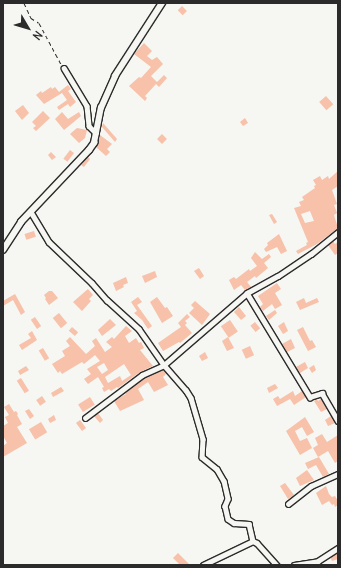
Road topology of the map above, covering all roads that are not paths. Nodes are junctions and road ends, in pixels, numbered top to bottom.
1 (162, 3) edge
2 (64, 68) road end
3 (96, 133) junction
4 (31, 212) junction
5 (338, 232) edge
6 (3, 250) edge
7 (247, 292) junction
8 (164, 364) junction
9 (85, 418) dead end
10 (338, 421) edge
11 (337, 476) edge
12 (288, 504) dead end
13 (253, 541) junction
14 (338, 548) edge
15 (203, 565) edge
16 (277, 565) edge
17 (294, 565) edge

1 - 3 street
2 - 3 street
3 - 4 street
4 - 6 street
4 - 8 street
5 - 7 street
7 - 8 street
7 - 10 street
8 - 9 street
8 - 13 street
11 - 12 street
13 - 15 street
13 - 16 street
14 - 17 street

